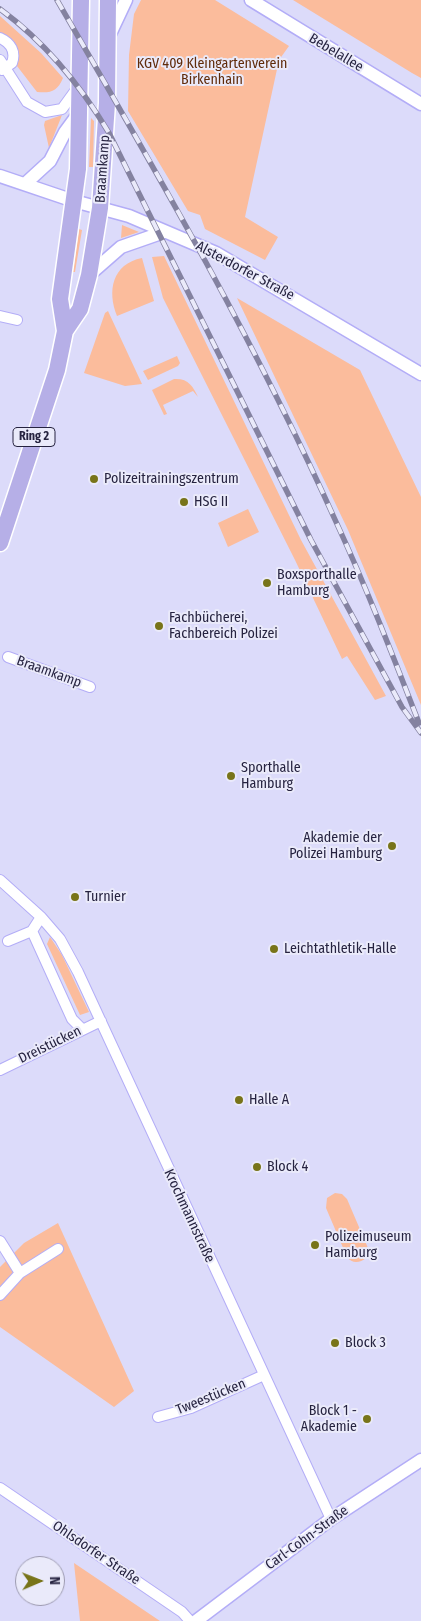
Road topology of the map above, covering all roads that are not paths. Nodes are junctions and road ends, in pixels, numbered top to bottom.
1 (81, 0) edge
2 (108, 0) edge
3 (126, 0) edge
4 (251, 0) edge
5 (0, 38) edge
6 (107, 41) junction
7 (2, 66) edge
8 (80, 84) junction
9 (421, 104) edge
10 (79, 113) junction
11 (0, 176) edge
12 (26, 184) junction
13 (74, 201) junction
14 (100, 208) junction
15 (164, 232) junction
16 (89, 275) junction
17 (0, 316) edge
18 (17, 320) dead end
19 (65, 331) junction
20 (421, 374) edge
21 (0, 542) edge
22 (8, 656) dead end
23 (90, 687) dead end
24 (0, 880) edge
25 (41, 917) junction
26 (32, 931) junction
27 (8, 941) dead end
28 (101, 1021) junction
29 (82, 1029) junction
30 (0, 1070) edge
31 (0, 1241) edge
32 (58, 1249) dead end
33 (20, 1272) junction
34 (0, 1295) edge
35 (264, 1375) junction
36 (158, 1417) dead end
37 (421, 1460) edge
38 (0, 1488) edge
39 (331, 1519) junction
40 (190, 1621) edge
41 (196, 1621) edge

1 - 8 main road, Braamkamp / Ring 2
2 - 6 main road, Braamkamp / Ring 2
3 - 6 street
4 - 9 street, Bebelallee
5 - 7 street
6 - 14 main road, Braamkamp / Ring 2
7 - 8 street
8 - 10 main road, Braamkamp / Ring 2
10 - 12 street
10 - 13 main road, Braamkamp / Ring 2
11 - 12 street, Alsterdorfer Straße
12 - 13 street, Alsterdorfer Straße
13 - 14 street, Alsterdorfer Straße
13 - 19 main road, Braamkamp / Ring 2
14 - 15 street, Alsterdorfer Straße
14 - 16 main road, Braamkamp / Ring 2
15 - 16 street
15 - 20 street, Alsterdorfer Straße
16 - 19 main road, Braamkamp / Ring 2
17 - 18 street
19 - 21 main road, Braamkamp / Ring 2
22 - 23 street, Braamkamp
24 - 25 street, Krochmannstraße
25 - 26 street
25 - 28 street, Krochmannstraße
26 - 27 street
26 - 29 street
28 - 29 street, Dreistücken
28 - 35 street, Krochmannstraße
29 - 30 street, Dreistücken
31 - 33 street
32 - 33 street
33 - 34 street
35 - 36 street, Tweestücken
35 - 39 street, Krochmannstraße
37 - 39 street, Carl-Cohn-Straße
38 - 40 street, Ohlsdorfer Straße
39 - 41 street, Carl-Cohn-Straße

